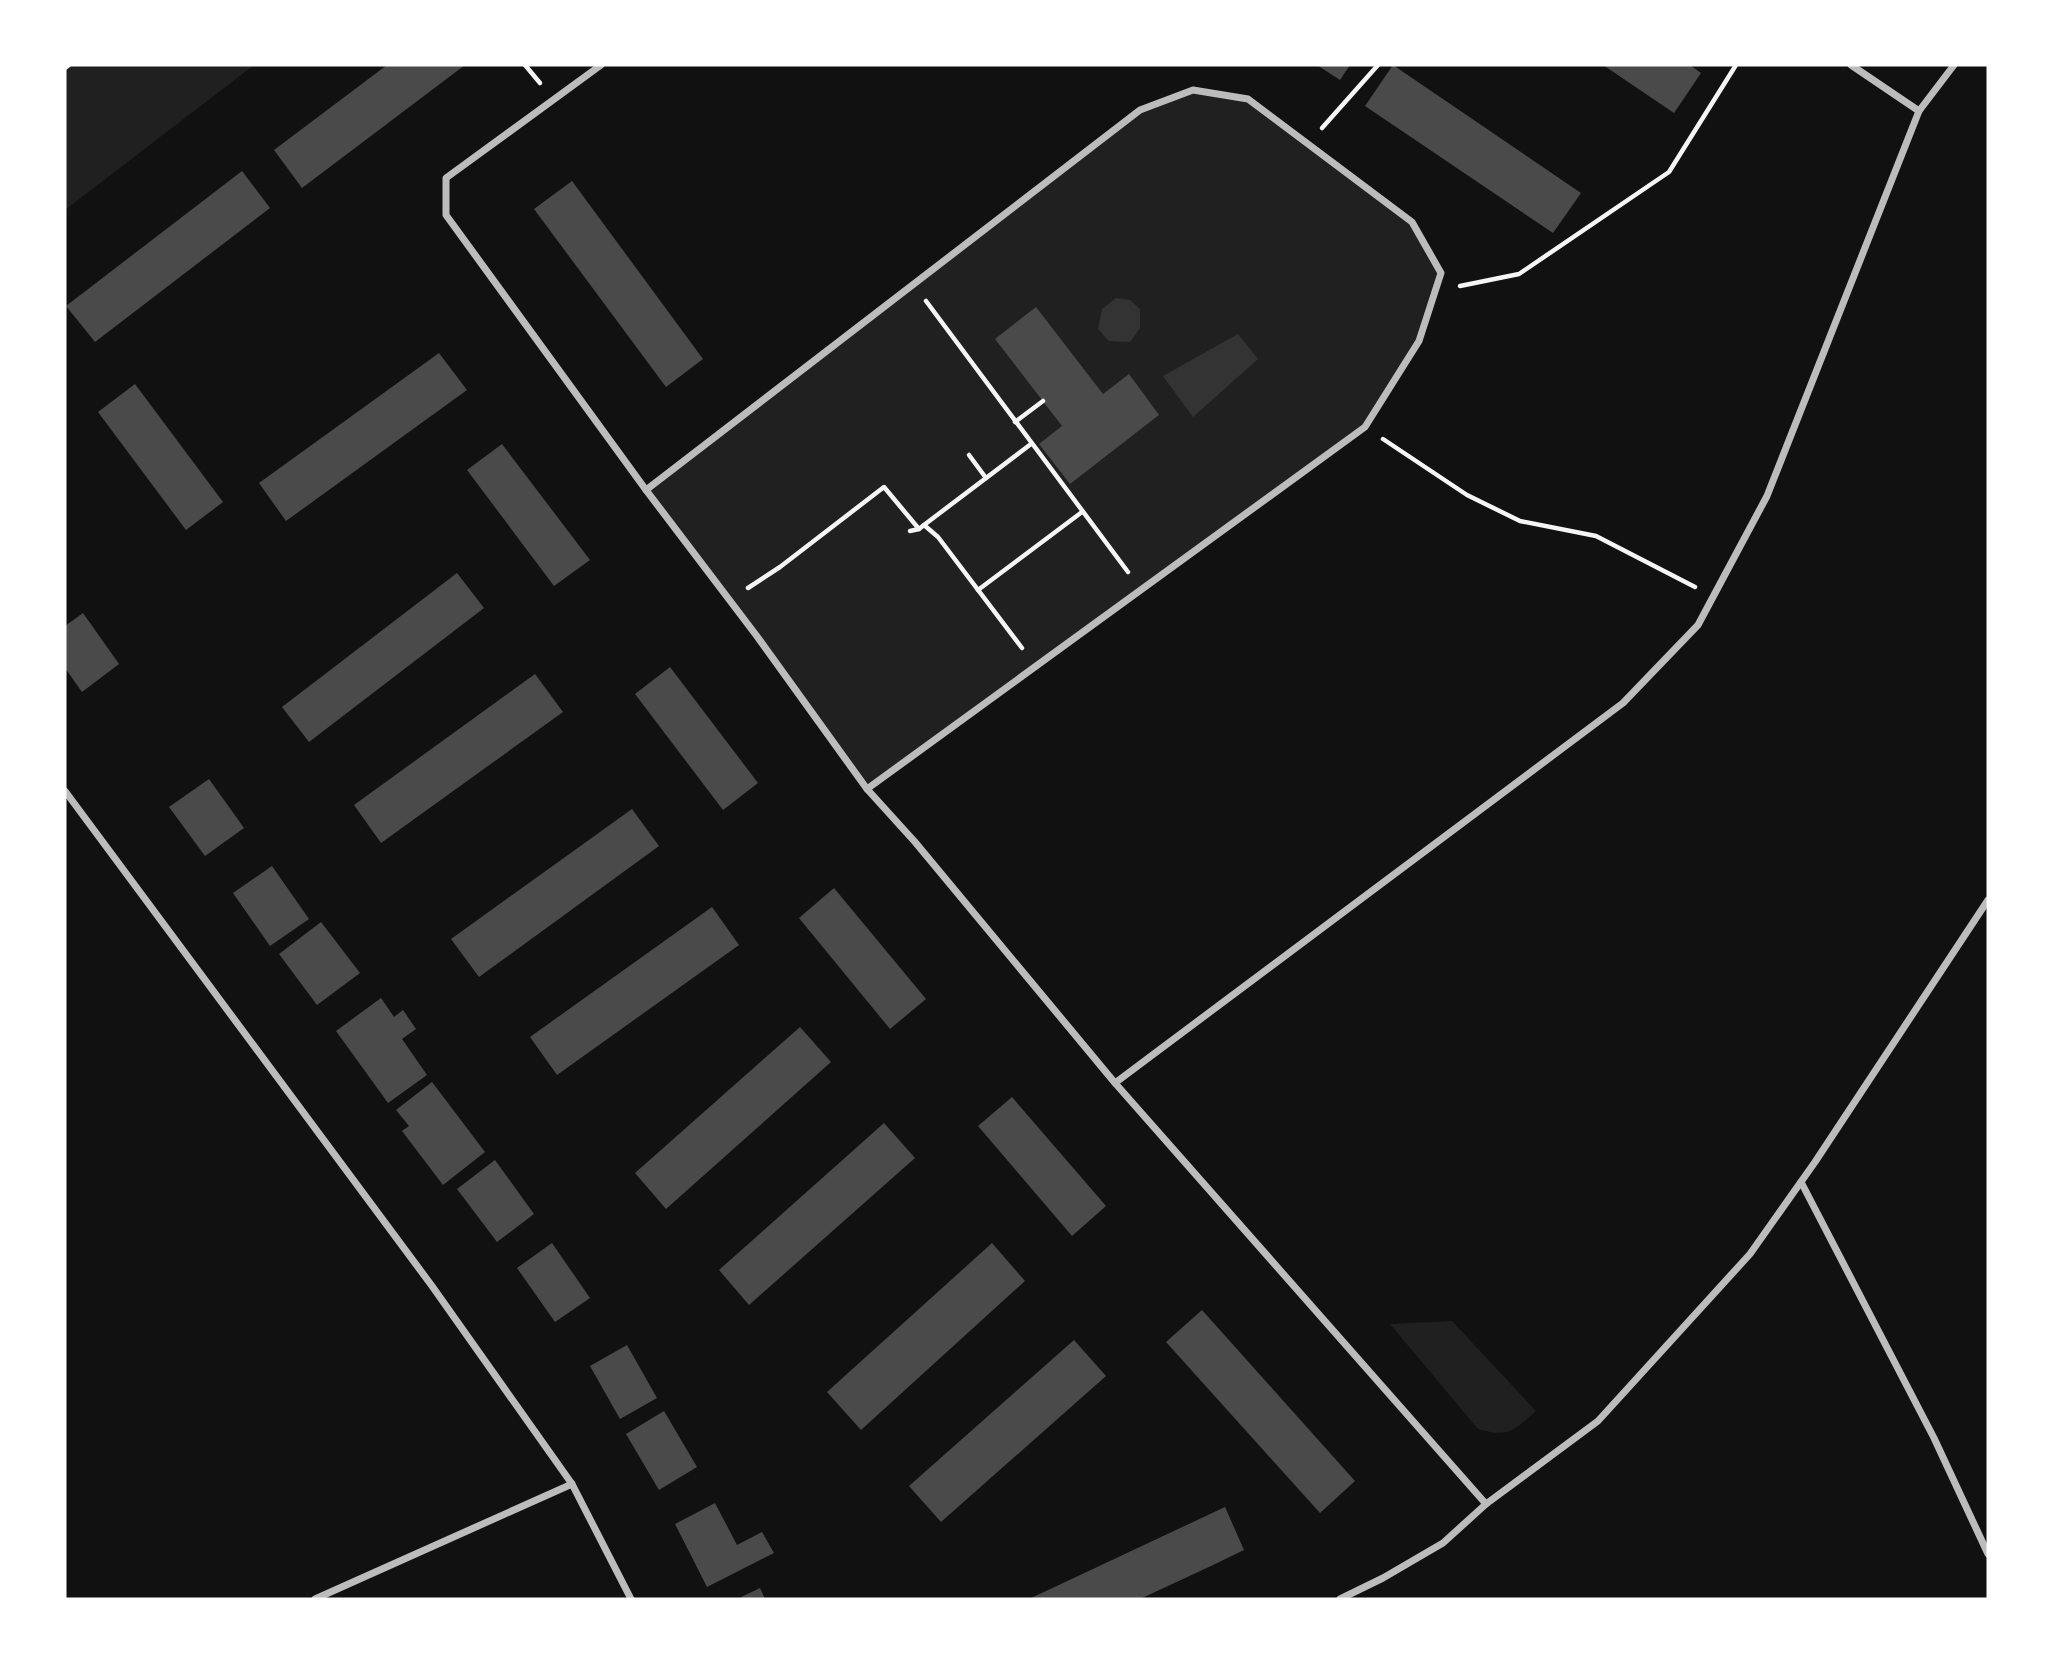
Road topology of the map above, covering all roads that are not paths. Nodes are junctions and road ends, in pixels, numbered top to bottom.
1 (601, 65) edge
2 (1851, 65) edge
3 (1954, 65) edge
4 (1919, 111) junction
5 (646, 490) junction
6 (867, 789) junction
7 (65, 792) edge
8 (1988, 900) edge
9 (1115, 1083) junction
10 (1801, 1182) junction
11 (572, 1484) junction
12 (1486, 1504) junction
13 (1988, 1554) edge
14 (315, 1599) edge
15 (631, 1599) edge
16 (1340, 1599) edge

1 - 5 street
2 - 4 street
3 - 4 street
4 - 9 street
5 - 6 street
5 - 6 street
6 - 9 street
7 - 11 street
8 - 10 street
9 - 12 street
10 - 12 street
10 - 13 street
11 - 14 street
11 - 15 street
12 - 16 street

